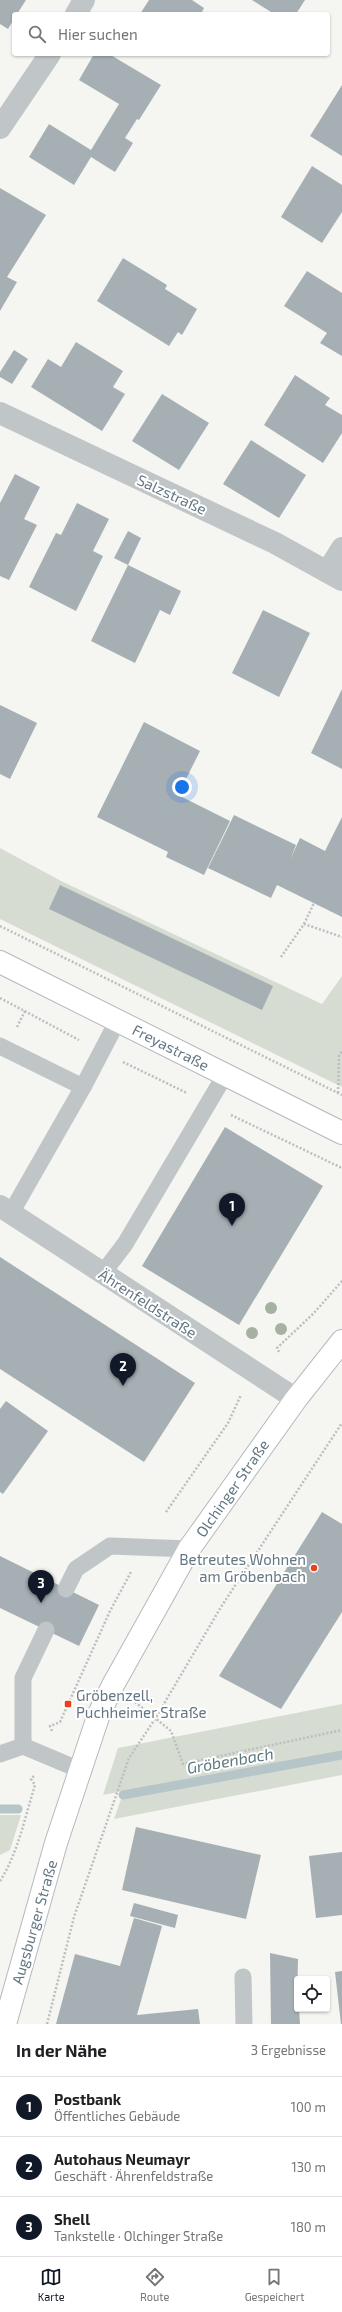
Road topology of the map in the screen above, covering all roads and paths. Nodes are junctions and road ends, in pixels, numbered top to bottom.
1 (84, 0) edge
2 (77, 12) edge
3 (49, 56) edge
4 (0, 128) edge
5 (0, 413) edge
6 (342, 548) edge
7 (334, 576) edge
8 (314, 903) dead end
9 (304, 924) junction
10 (0, 926) edge
11 (342, 937) edge
12 (281, 957) dead end
13 (0, 962) edge
14 (0, 998) edge
15 (118, 1020) junction
16 (0, 1046) edge
17 (101, 1051) junction
18 (342, 1051) edge
19 (225, 1075) junction
20 (83, 1087) junction
21 (338, 1093) junction
22 (342, 1095) edge
23 (208, 1103) junction
24 (342, 1134) edge
25 (342, 1168) edge
26 (6, 1209) edge
27 (103, 1273) junction
28 (342, 1281) edge
29 (342, 1341) edge
30 (279, 1352) dead end
31 (241, 1395) dead end
32 (296, 1399) junction
33 (342, 1422) edge
34 (166, 1512) dead end
35 (189, 1549) junction
36 (133, 1568) dead end
37 (66, 1589) dead end
38 (46, 1630) dead end
39 (113, 1685) junction
40 (156, 1719) junction
41 (342, 1730) edge
42 (52, 1732) dead end
43 (23, 1746) junction
44 (0, 1754) edge
45 (80, 1770) junction
46 (36, 1774) dead end
47 (56, 1843) joint
48 (0, 1881) edge
49 (243, 1977) dead end
50 (5, 2024) edge
51 (47, 2024) edge
52 (244, 2024) edge

1 - 2 street
3 - 4 street
5 - 7 street, Salzstraße
6 - 7 street
8 - 9 path
9 - 11 path
9 - 12 path
10 - 21 path
13 - 15 main road, Freyastraße
14 - 17 path
15 - 17 lane
15 - 19 main road, Freyastraße
16 - 20 lane
17 - 20 lane
17 - 23 path
18 - 21 path
19 - 23 lane
19 - 24 main road, Freyastraße
20 - 26 lane
21 - 22 path
23 - 25 path
23 - 27 lane
26 - 27 street, Ährenfeldstraße
27 - 32 street, Ährenfeldstraße
28 - 30 path
29 - 32 main road, Olchinger Straße
31 - 34 path
32 - 35 main road, Olchinger Straße
33 - 40 path
35 - 37 lane
35 - 39 main road, Olchinger Straße
36 - 42 path
38 - 43 lane
39 - 40 path
39 - 45 main road, Olchinger Straße
40 - 41 path
40 - 51 path
43 - 44 lane
43 - 45 lane
45 - 47 main road, Olchinger Straße
46 - 48 path
47 - 50 main road, Augsburger Straße
49 - 52 lane

